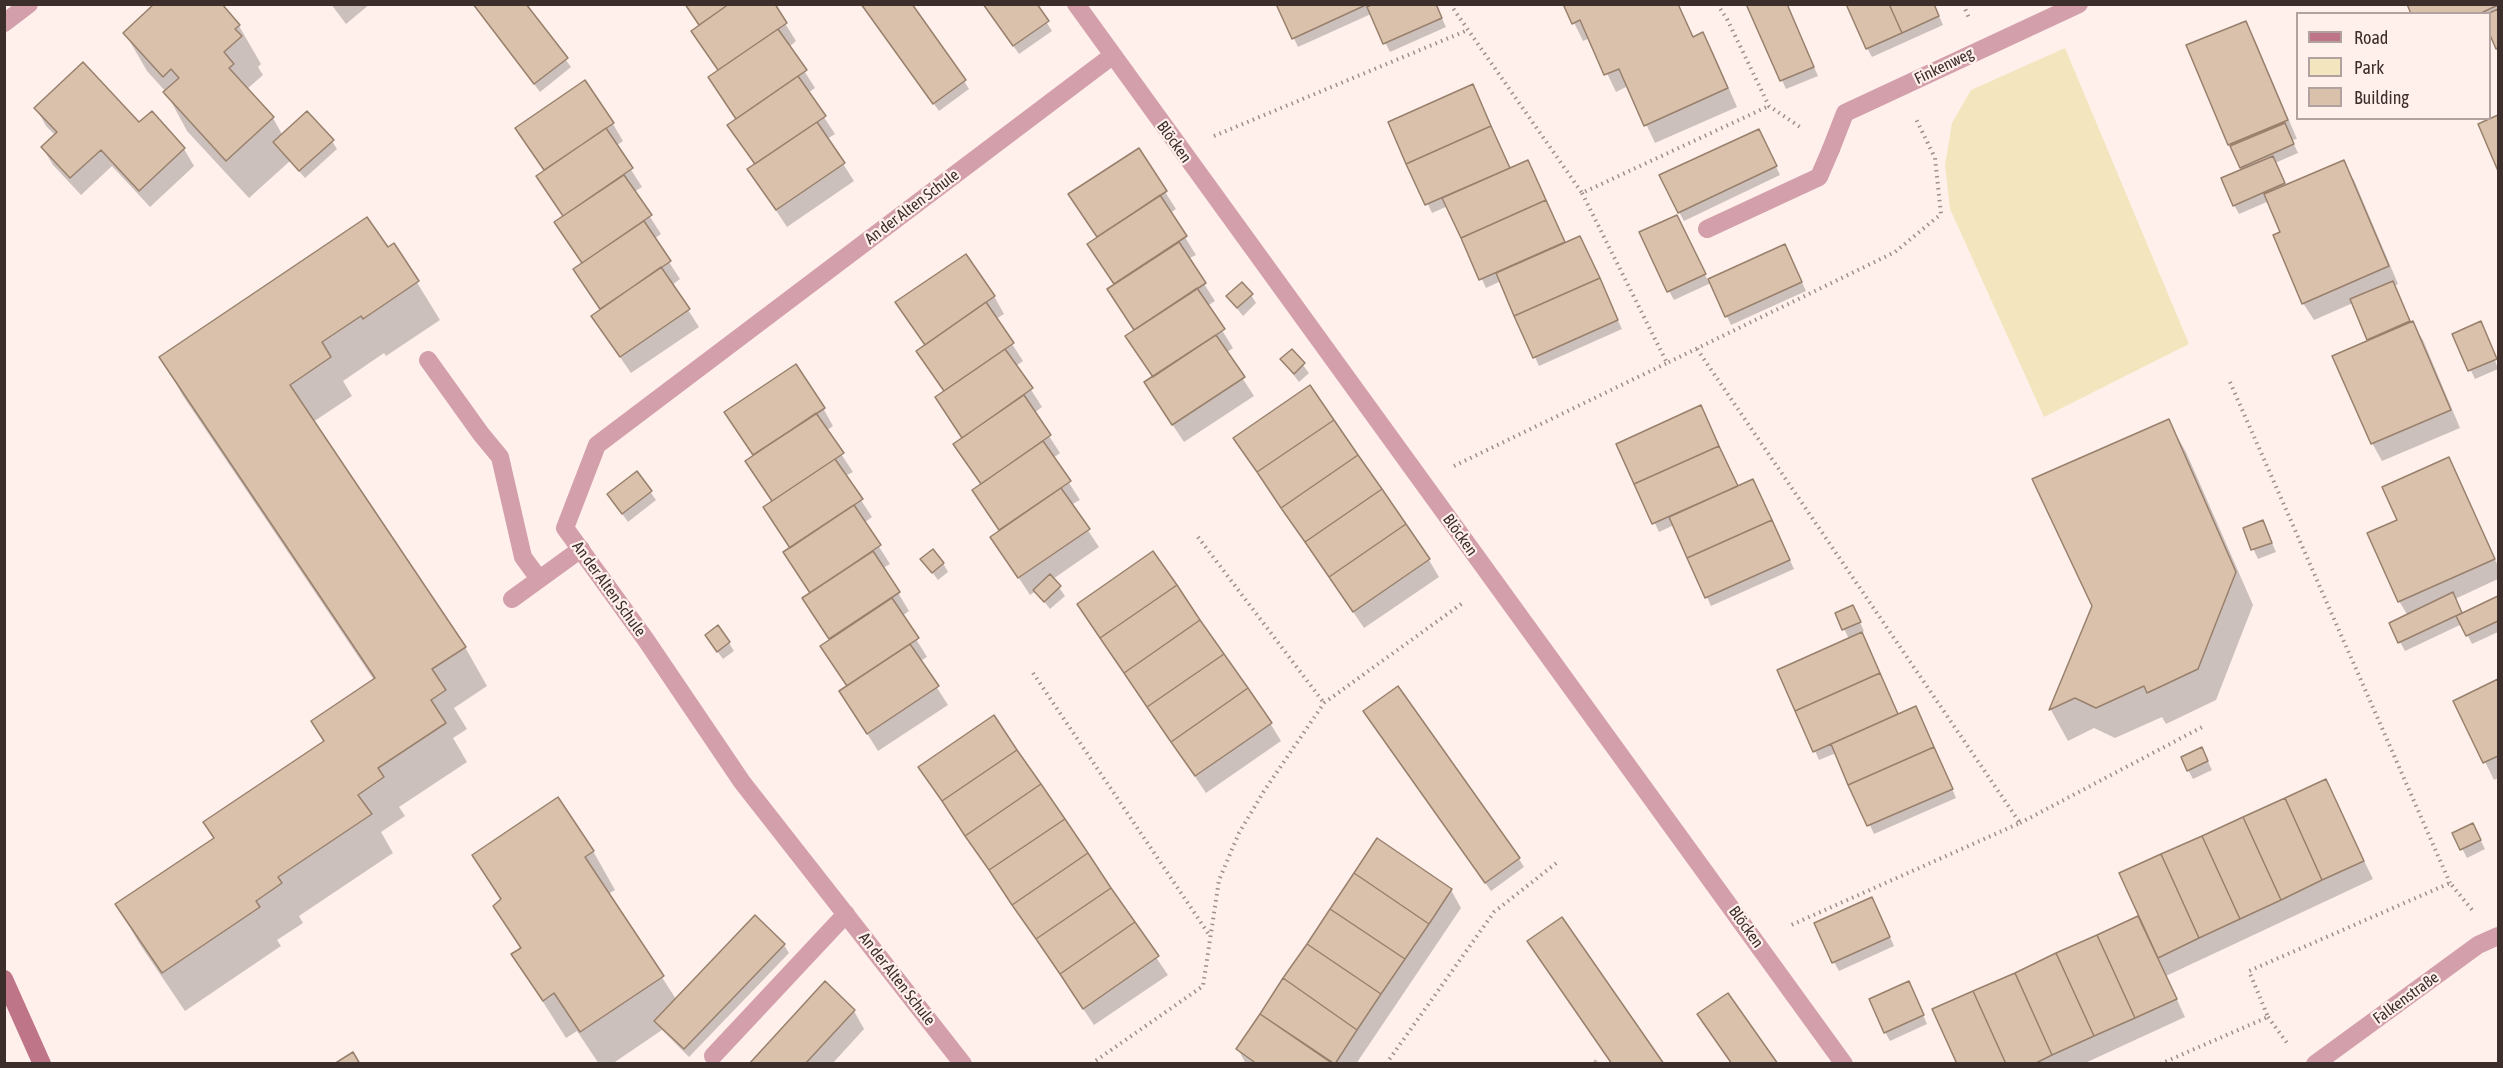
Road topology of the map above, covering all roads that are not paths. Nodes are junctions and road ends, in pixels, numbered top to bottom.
1 (29, 4) edge
2 (1076, 4) edge
3 (2079, 4) edge
4 (4, 23) edge
5 (1112, 56) junction
6 (1707, 228) dead end
7 (428, 360) dead end
8 (581, 549) junction
9 (539, 579) junction
10 (513, 599) dead end
11 (846, 914) junction
12 (2497, 937) edge
13 (4, 979) edge
14 (713, 1056) dead end
15 (42, 1064) edge
16 (963, 1064) edge
17 (1844, 1064) edge
18 (2315, 1064) edge

1 - 4 street
2 - 5 street, Blöcken
3 - 6 street, Finkenweg
5 - 8 street, An der Alten Schule
5 - 17 street, Blöcken
7 - 9 street
8 - 9 street
8 - 11 street, An der Alten Schule
9 - 10 street
11 - 14 street
11 - 16 street, An der Alten Schule
12 - 18 street, Falkenstraße
13 - 15 street

